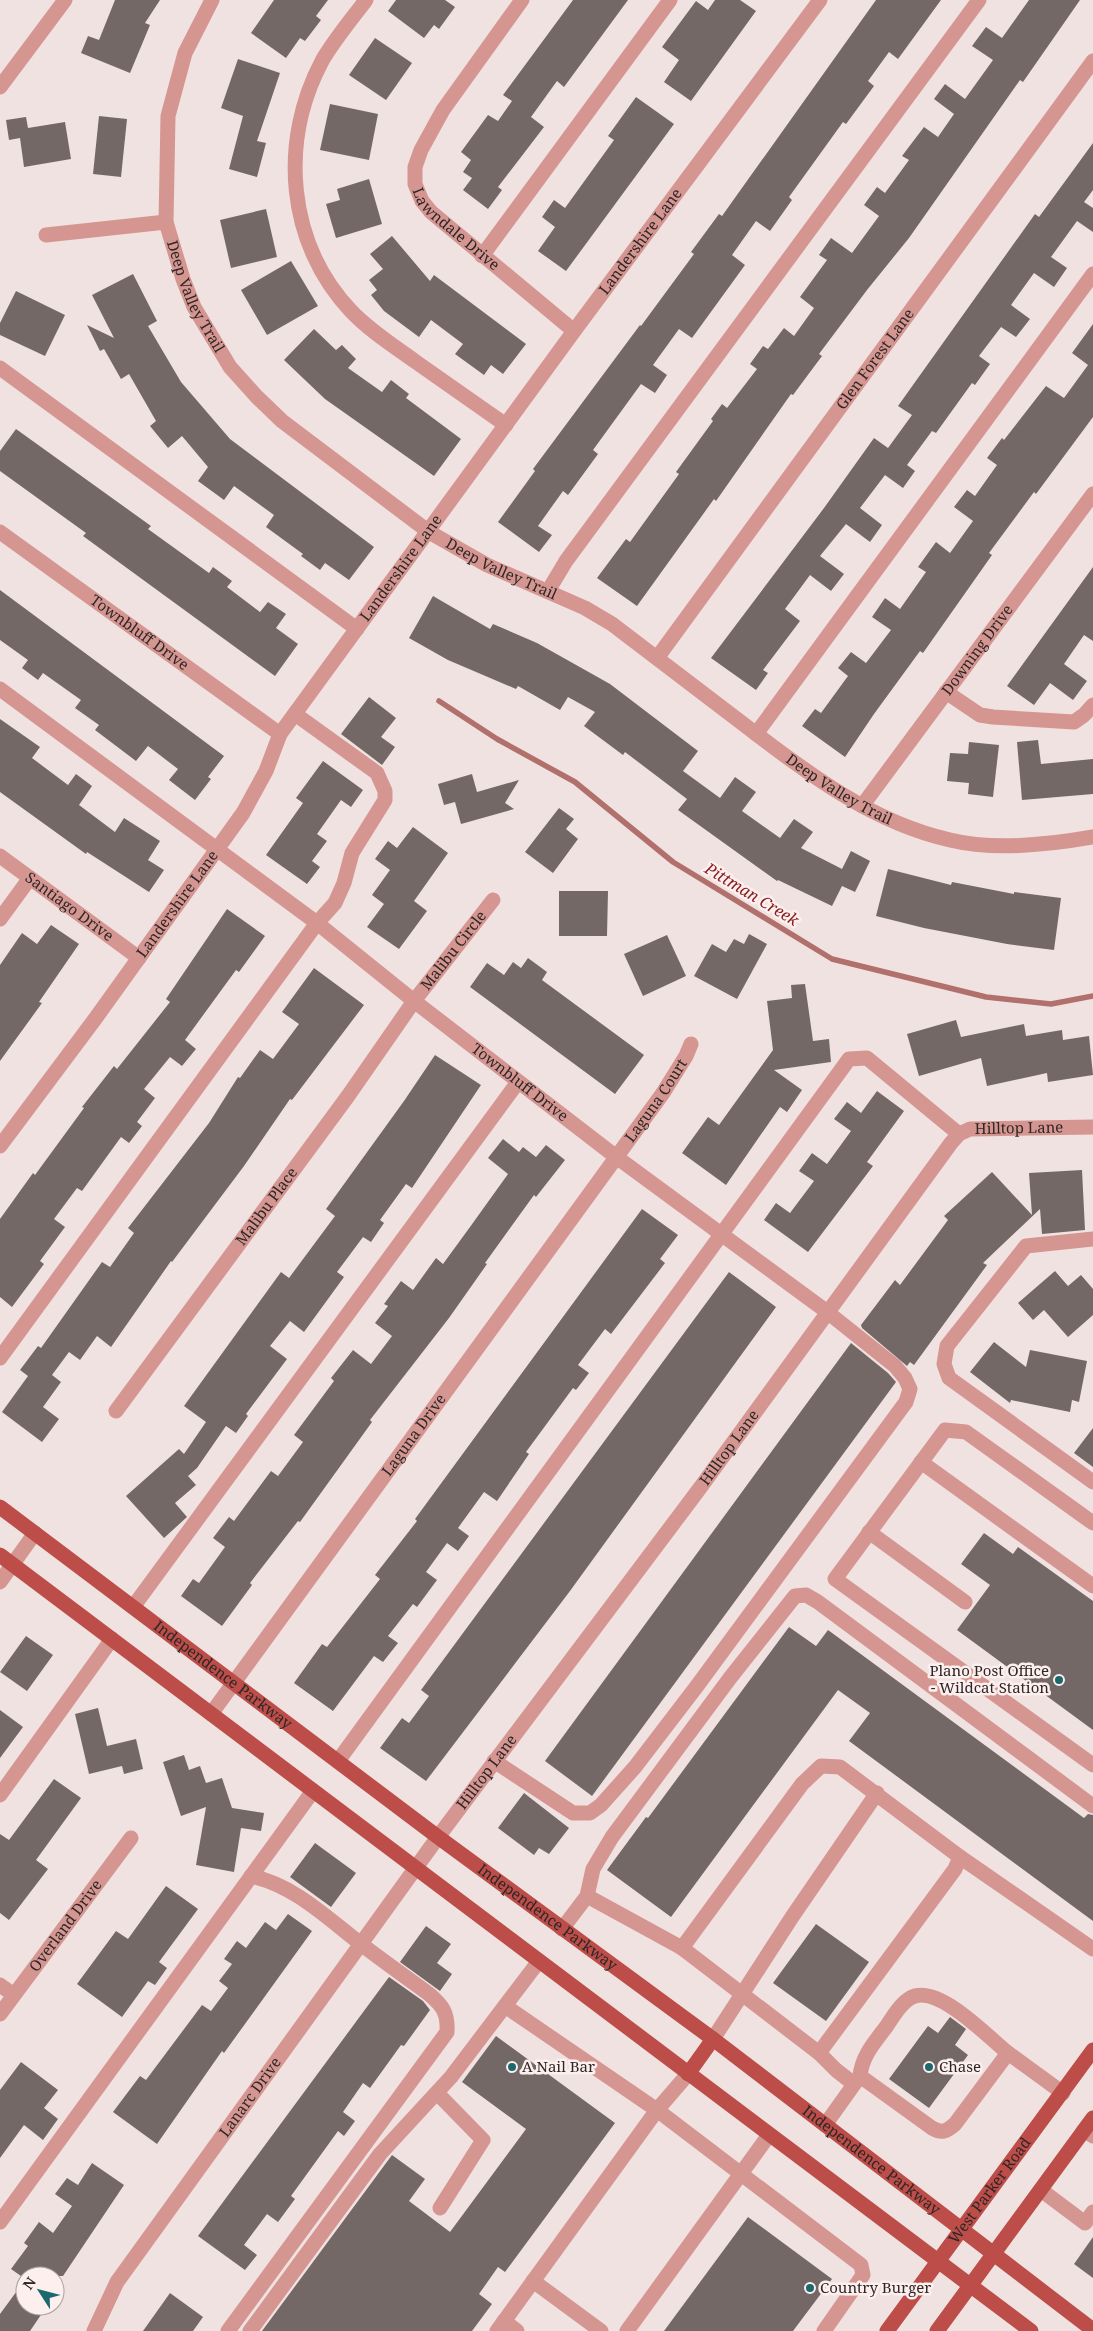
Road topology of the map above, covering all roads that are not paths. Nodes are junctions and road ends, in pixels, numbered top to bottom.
1 (64, 0) edge
2 (212, 0) edge
3 (366, 0) edge
4 (522, 0) edge
5 (670, 0) edge
6 (820, 0) edge
7 (979, 0) edge
8 (1093, 61) edge
9 (0, 87) edge
10 (166, 222) junction
11 (46, 235) dead end
12 (482, 256) junction
13 (1093, 274) edge
14 (574, 331) junction
15 (0, 368) edge
16 (506, 425) junction
17 (1093, 494) edge
18 (0, 532) edge
19 (429, 532) junction
20 (548, 591) junction
21 (357, 629) junction
22 (656, 658) junction
23 (0, 689) edge
24 (946, 692) junction
25 (1093, 705) edge
26 (295, 714) junction
27 (280, 734) junction
28 (756, 734) junction
29 (862, 806) junction
30 (1093, 837) edge
31 (217, 849) junction
32 (0, 856) edge
33 (30, 878) junction
34 (493, 900) dead end
35 (0, 919) edge
36 (317, 923) junction
37 (140, 958) junction
38 (414, 1001) junction
39 (691, 1044) dead end
40 (518, 1082) junction
41 (1093, 1127) edge
42 (959, 1134) junction
43 (0, 1146) edge
44 (616, 1156) junction
45 (722, 1235) junction
46 (1093, 1239) edge
47 (826, 1311) junction
48 (0, 1358) edge
49 (116, 1411) dead end
50 (921, 1462) junction
51 (1093, 1482) edge
52 (0, 1508) edge
53 (1093, 1523) edge
54 (869, 1532) junction
55 (35, 1533) junction
56 (0, 1555) edge
57 (12, 1565) junction
58 (0, 1582) edge
59 (1093, 1586) edge
60 (965, 1602) dead end
61 (133, 1607) junction
62 (112, 1639) junction
63 (234, 1683) junction
64 (211, 1714) junction
65 (338, 1761) junction
66 (494, 1761) junction
67 (1093, 1765) edge
68 (313, 1790) junction
69 (877, 1794) junction
70 (0, 1795) edge
71 (1093, 1806) edge
72 (438, 1837) junction
73 (131, 1838) dead end
74 (960, 1857) junction
75 (416, 1868) junction
76 (251, 1876) junction
77 (586, 1896) junction
78 (562, 1928) junction
79 (361, 1944) junction
80 (682, 1948) junction
81 (1093, 1949) edge
82 (539, 1961) junction
83 (0, 1985) edge
84 (743, 1994) junction
85 (14, 1995) junction
86 (505, 2006) junction
87 (0, 2014) edge
88 (713, 2039) junction
89 (1093, 2050) edge
90 (819, 2053) junction
91 (1008, 2053) junction
92 (688, 2074) junction
93 (857, 2080) junction
94 (1063, 2092) junction
95 (437, 2093) junction
96 (657, 2110) junction
97 (825, 2125) junction
98 (1090, 2128) edge
99 (769, 2135) junction
100 (741, 2174) junction
101 (1041, 2190) junction
102 (440, 2208) dead end
103 (1093, 2212) edge
104 (0, 2222) edge
105 (961, 2230) junction
106 (993, 2255) junction
107 (938, 2261) junction
108 (533, 2281) junction
109 (970, 2286) junction
110 (500, 2326) edge
111 (1025, 2329) edge
112 (1093, 2330) edge
113 (94, 2331) edge
114 (228, 2331) edge
115 (250, 2331) edge
116 (517, 2331) edge
117 (601, 2331) edge
118 (627, 2331) edge
119 (824, 2331) edge
120 (887, 2331) edge
121 (936, 2331) edge

1 - 9 street
2 - 10 street, Deep Valley Trail
3 - 16 street
4 - 12 street, Lawndale Drive
5 - 12 street
6 - 14 street, Landershire Lane
7 - 20 street
8 - 22 street, Glen Forest Lane
10 - 11 street
10 - 19 street, Deep Valley Trail
12 - 14 street, Lawndale Drive
13 - 28 street
14 - 16 street, Landershire Lane
15 - 21 street
16 - 19 street, Landershire Lane
17 - 24 street, Downing Drive
18 - 27 street, Townbluff Drive
19 - 20 street, Deep Valley Trail
19 - 21 street, Landershire Lane
20 - 22 street, Deep Valley Trail
21 - 26 street, Landershire Lane
22 - 28 street, Deep Valley Trail
23 - 31 street, Townbluff Drive
24 - 25 street
24 - 29 street, Downing Drive
26 - 27 street, Landershire Lane
26 - 36 street
27 - 31 street, Landershire Lane
28 - 29 street, Deep Valley Trail
29 - 30 street, Deep Valley Trail
31 - 36 street, Townbluff Drive
31 - 37 street, Landershire Lane
32 - 33 street, Santiago Drive
33 - 35 street
33 - 37 street, Santiago Drive
34 - 38 street, Malibu Circle
36 - 38 street, Townbluff Drive
36 - 48 street
37 - 43 street, Landershire Lane
38 - 40 street, Townbluff Drive
38 - 49 street, Malibu Place
39 - 44 street, Laguna Court
40 - 44 street, Townbluff Drive
40 - 61 street
41 - 42 street, Hilltop Lane
42 - 45 street
42 - 47 street, Hilltop Lane
44 - 45 street, Townbluff Drive
44 - 63 street, Laguna Drive
45 - 47 street, Townbluff Drive
45 - 65 street
46 - 51 street
47 - 66 street, Hilltop Lane
47 - 66 street, Townbluff Drive
50 - 53 street
50 - 54 street
50 - 59 street
52 - 55 main road, Independence Parkway
54 - 60 street
54 - 67 street
55 - 57 street
55 - 61 main road, Independence Parkway
56 - 57 main road
57 - 58 street
57 - 62 main road
61 - 63 main road, Independence Parkway
62 - 64 main road
62 - 70 street
63 - 64 street, Laguna Drive
63 - 65 main road, Independence Parkway
64 - 68 main road
65 - 72 main road, Independence Parkway
66 - 72 street, Hilltop Lane
68 - 75 main road
68 - 76 street
69 - 74 street
69 - 80 street
69 - 84 street
71 - 77 street
72 - 75 street, Hilltop Lane
72 - 78 main road, Independence Parkway
73 - 85 street, Overland Drive
74 - 81 street
74 - 90 street
75 - 79 street, Lanarc Drive
75 - 82 main road
76 - 79 street
76 - 104 street
77 - 78 street
77 - 80 street
78 - 88 main road, Independence Parkway
79 - 113 street, Lanarc Drive
79 - 114 street
80 - 84 street
82 - 86 street
82 - 92 main road
83 - 85 street
84 - 88 street
84 - 90 street
85 - 87 street, Overland Drive
86 - 95 street
86 - 96 street
88 - 92 main road
88 - 97 main road, Independence Parkway
89 - 94 main road, West Parker Road
90 - 93 street
91 - 93 street
91 - 93 street
91 - 94 street
92 - 96 street
92 - 99 main road
93 - 97 street
94 - 105 main road, West Parker Road
95 - 102 street
95 - 115 street
96 - 100 street
96 - 108 street
97 - 105 main road, Independence Parkway
98 - 101 main road
99 - 100 street
99 - 107 main road
100 - 118 street
100 - 119 street
101 - 103 street
101 - 106 main road
105 - 106 main road, Independence Parkway
105 - 107 main road, West Parker Road
106 - 109 main road
106 - 112 main road, Independence Parkway
107 - 109 main road
107 - 120 main road, West Parker Road
108 - 110 street
108 - 117 street
109 - 111 main road
109 - 121 main road
110 - 116 street

